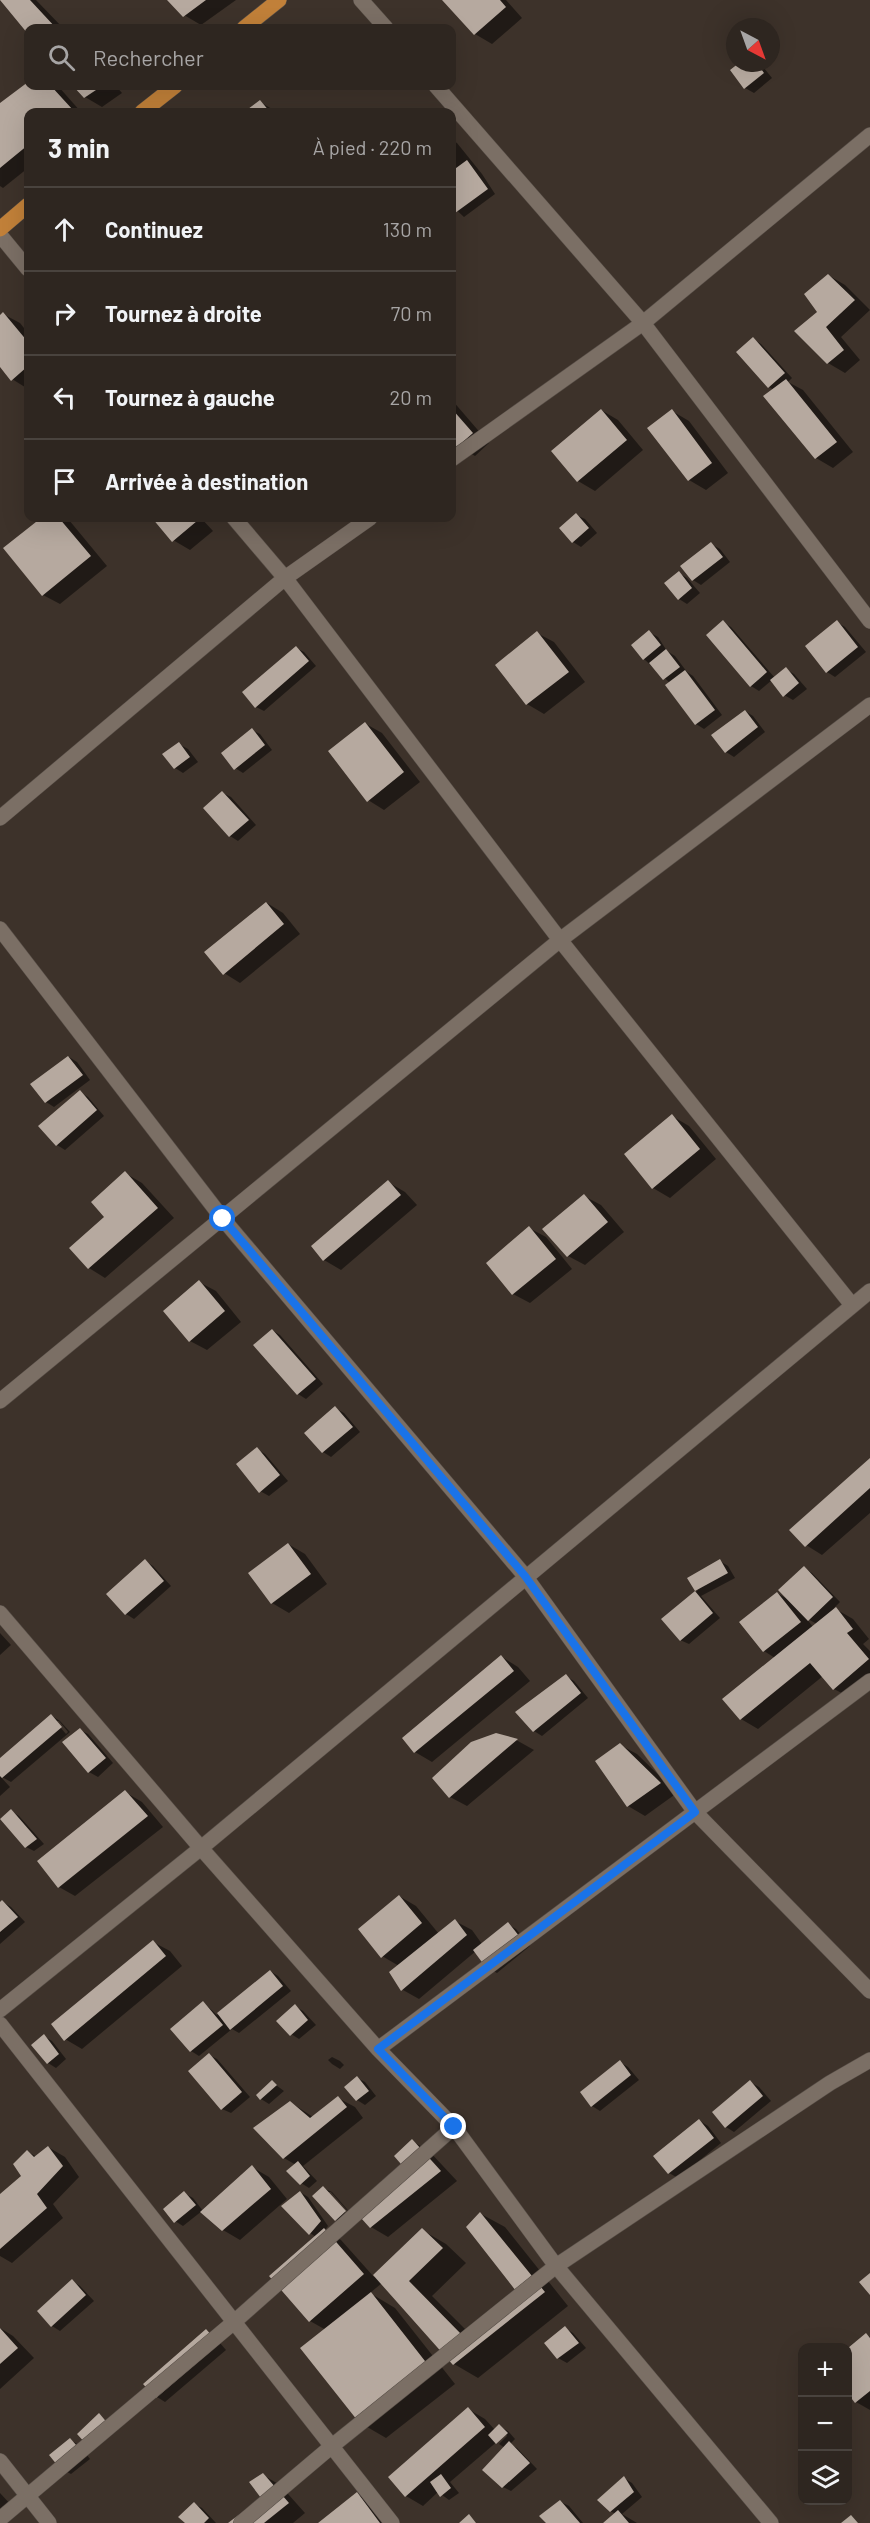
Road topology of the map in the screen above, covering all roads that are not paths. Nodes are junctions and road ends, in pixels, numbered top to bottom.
1 (279, 0) edge
2 (361, 0) edge
3 (249, 24) edge
4 (382, 24) edge
5 (170, 90) edge
6 (439, 90) edge
7 (147, 108) edge
8 (455, 108) edge
9 (456, 109) edge
10 (870, 135) edge
11 (24, 209) edge
12 (0, 229) edge
13 (0, 235) edge
14 (24, 264) edge
15 (643, 323) junction
16 (456, 456) edge
17 (237, 522) edge
18 (364, 522) edge
19 (285, 578) junction
20 (870, 621) edge
21 (870, 705) edge
22 (0, 818) edge
23 (0, 929) edge
24 (560, 940) junction
25 (223, 1219) junction
26 (870, 1291) edge
27 (852, 1305) junction
28 (0, 1401) edge
29 (525, 1576) junction
30 (0, 1613) edge
31 (870, 1681) edge
32 (695, 1812) junction
33 (201, 1848) junction
34 (870, 1991) edge
35 (0, 2010) edge
36 (0, 2024) edge
37 (378, 2049) junction
38 (870, 2060) edge
39 (454, 2127) junction
40 (556, 2266) junction
41 (234, 2322) junction
42 (332, 2446) junction
43 (0, 2461) edge
44 (27, 2497) junction
45 (0, 2518) edge
46 (49, 2523) edge
47 (242, 2523) edge
48 (392, 2523) edge
49 (771, 2523) edge

1 - 3 main road
2 - 4 street
5 - 7 main road
6 - 8 street
9 - 15 street
10 - 15 street
11 - 12 main road
13 - 14 street
15 - 16 street
15 - 20 street
17 - 19 street
18 - 19 street
19 - 22 street
19 - 24 street
21 - 24 street
23 - 25 street
24 - 25 street
24 - 27 street
25 - 28 street
25 - 29 street
26 - 27 street
27 - 29 street
29 - 32 street
29 - 33 street
30 - 33 street
31 - 32 street
32 - 34 street
32 - 37 street
33 - 35 street
33 - 37 street
36 - 41 street
37 - 39 street
38 - 40 street
39 - 40 street
39 - 41 street
40 - 42 street
40 - 49 street
41 - 42 street
41 - 44 street
42 - 47 street
42 - 48 street
43 - 44 street
44 - 45 street
44 - 46 street

